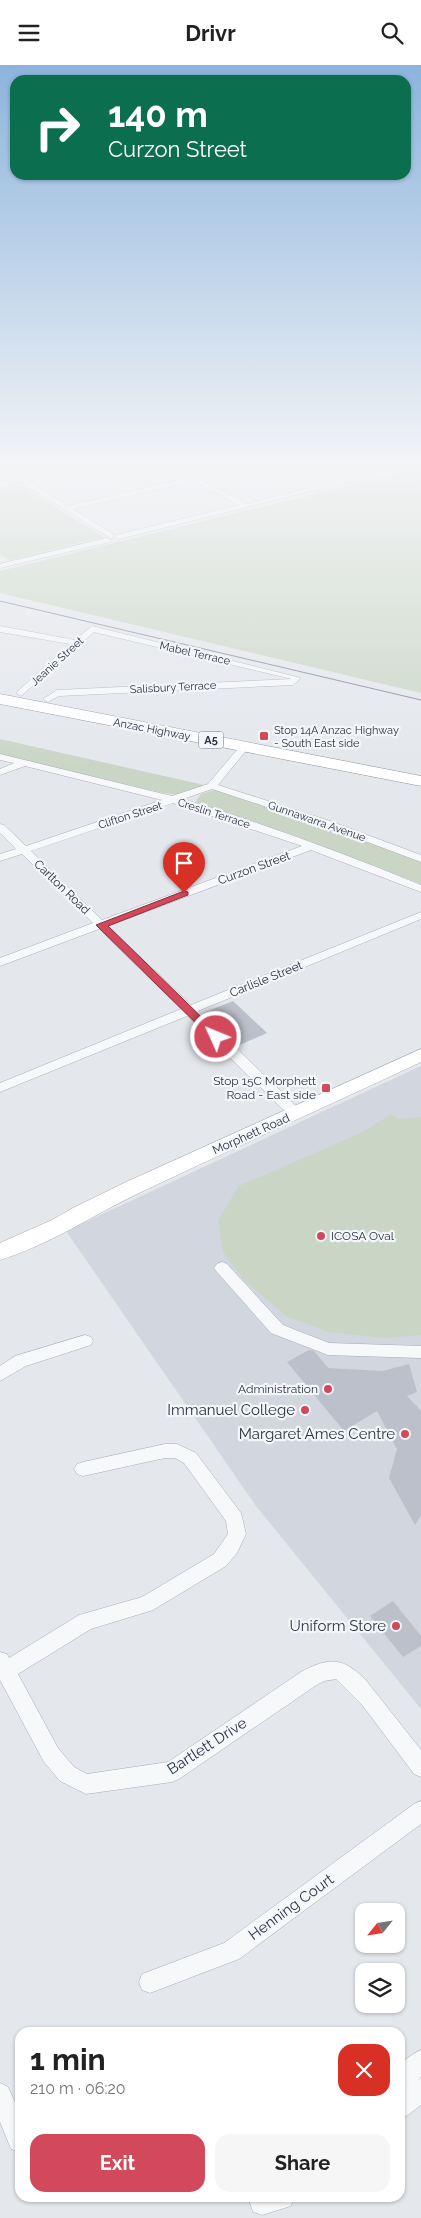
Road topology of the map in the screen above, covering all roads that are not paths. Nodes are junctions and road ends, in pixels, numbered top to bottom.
1 (0, 629) edge
2 (92, 629) joint
3 (77, 643) junction
4 (297, 677) joint
5 (0, 690) edge
6 (21, 693) junction
7 (0, 699) edge
8 (48, 699) junction
9 (173, 728) junction
10 (197, 733) junction
11 (244, 747) junction
12 (0, 757) edge
13 (26, 763) junction
14 (421, 771) edge
15 (0, 772) edge
16 (421, 781) edge
17 (212, 786) junction
18 (175, 800) junction
19 (0, 827) edge
20 (311, 846) junction
21 (24, 850) junction
22 (0, 858) edge
23 (421, 859) edge
24 (421, 889) edge
25 (421, 915) edge
26 (101, 925) junction
27 (0, 962) edge
28 (188, 1011) junction
29 (421, 1055) edge
30 (0, 1088) edge
31 (296, 1113) junction
32 (80, 1213) junction
33 (0, 1242) edge
34 (0, 1252) edge
35 (222, 1268) dead end
36 (85, 1341) dead end
37 (421, 1352) edge
38 (0, 1374) edge
39 (83, 1469) dead end
40 (2, 1666) edge
41 (421, 1767) edge
42 (421, 1811) edge
43 (150, 1982) dead end
44 (421, 2062) edge
45 (405, 2075) edge
46 (421, 2090) edge
47 (0, 2095) edge
48 (405, 2103) edge
49 (15, 2129) edge

1 - 3 street
2 - 3 street, Jeanie Street
2 - 4 street, Mabel Terrace
3 - 6 street, Jeanie Street
4 - 8 street, Salisbury Terrace
5 - 6 highway, Anzac Highway / A5
6 - 8 highway, Anzac Highway / A5
7 - 9 highway, Anzac Highway / A5
8 - 9 highway, Anzac Highway / A5
9 - 10 highway, Anzac Highway / A5
10 - 11 highway, Anzac Highway / A5
10 - 14 highway, Anzac Highway / A5
11 - 16 highway, Anzac Highway / A5
11 - 17 street, Clifton Street
12 - 13 street, Creslin Terrace
13 - 15 street
13 - 18 street, Creslin Terrace
17 - 18 street, Clifton Street
17 - 23 street, Gunnawarra Avenue
18 - 20 street, Creslin Terrace
18 - 21 street, Clifton Street
19 - 21 street, Carlton Road
20 - 24 street, Creslin Terrace
20 - 26 street, Curzon Street
21 - 22 street, Clifton Street
21 - 26 street, Carlton Road
25 - 28 street, Carlisle Street
26 - 27 street, Curzon Street
26 - 28 street, Carlton Road
28 - 30 street, Carlisle Street
28 - 31 street, Carlton Road
29 - 31 street, Morphett Road
31 - 32 street, Morphett Road
32 - 33 street, Morphett Road
32 - 34 street, Morphett Road
35 - 37 street
36 - 38 street
39 - 40 street
40 - 41 street, Bartlett Drive
42 - 43 street, Henning Court
44 - 45 street
46 - 48 street
47 - 49 street

